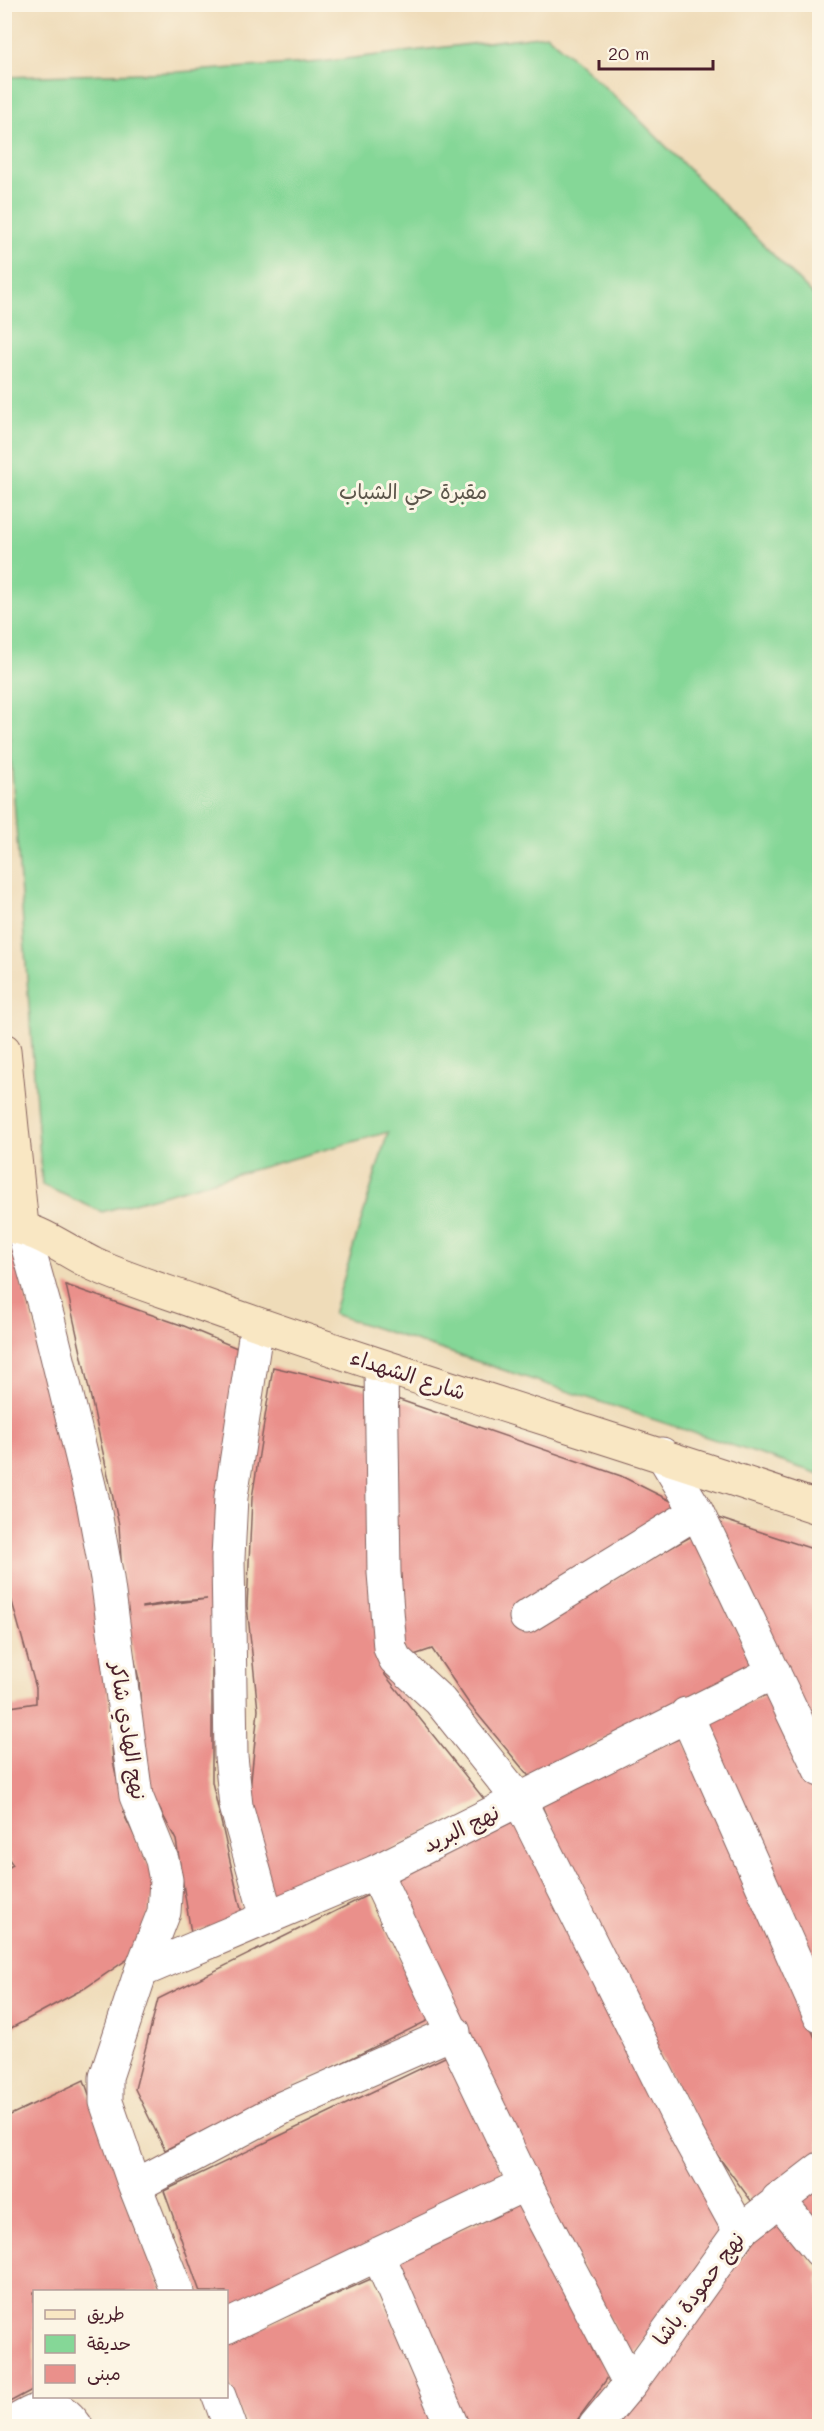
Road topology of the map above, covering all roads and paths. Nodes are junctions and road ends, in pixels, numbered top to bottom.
1 (4, 1050) edge
2 (13, 1226) edge
3 (257, 1324) junction
4 (381, 1366) junction
5 (662, 1454) junction
6 (819, 1508) edge
7 (697, 1512) junction
8 (526, 1617) dead end
9 (774, 1672) junction
10 (686, 1714) junction
11 (819, 1770) edge
12 (520, 1800) junction
13 (375, 1872) junction
14 (267, 1917) junction
15 (141, 1971) junction
16 (819, 2016) edge
17 (454, 2032) junction
18 (819, 2169) edge
19 (525, 2184) junction
20 (135, 2186) junction
21 (778, 2199) junction
22 (740, 2231) junction
23 (819, 2251) edge
24 (378, 2254) junction
25 (176, 2290) edge
26 (228, 2326) edge
27 (630, 2384) junction
28 (219, 2398) edge
29 (7, 2427) edge
30 (76, 2427) edge
31 (230, 2427) edge
32 (452, 2427) edge
33 (595, 2427) edge

1 - 2 street
2 - 3 street, شارع الشهداء
2 - 15 street, نهج الهادي شاكر
3 - 4 street, شارع الشهداء
3 - 14 street
4 - 5 street, شارع الشهداء
4 - 12 street
5 - 6 street, شارع الشهداء
5 - 7 street
7 - 8 street
7 - 9 street
9 - 10 street, نهج البريد
9 - 11 street
10 - 12 street, نهج البريد
10 - 16 street
12 - 13 street, نهج البريد
12 - 22 street
13 - 14 street, نهج البريد
13 - 17 street
14 - 15 street, نهج البريد
15 - 20 street, نهج الهادي شاكر
17 - 19 street
17 - 20 street
18 - 21 street, نهج حمودة باشا
19 - 24 street
19 - 27 street
20 - 25 street, نهج الهادي شاكر
21 - 22 street, نهج حمودة باشا
21 - 23 street
22 - 27 street, نهج حمودة باشا
24 - 26 street
24 - 32 street
27 - 33 street, نهج حمودة باشا
28 - 31 street
29 - 30 street

